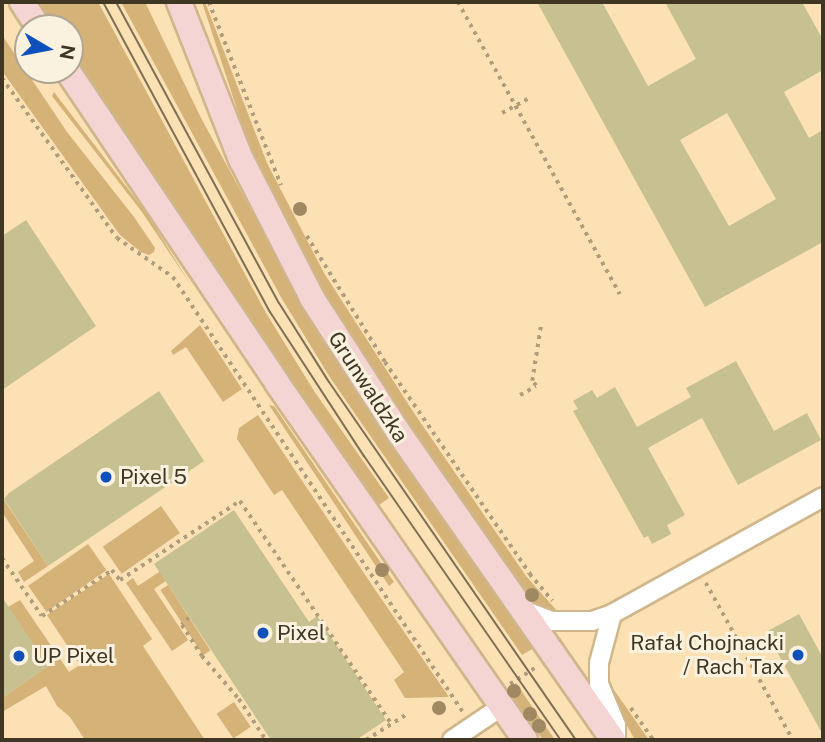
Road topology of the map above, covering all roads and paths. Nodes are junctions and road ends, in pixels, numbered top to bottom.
1 (179, 2) edge
2 (209, 2) edge
3 (458, 2) edge
4 (2, 78) edge
5 (76, 84) edge
6 (529, 98) dead end
7 (516, 105) junction
8 (502, 113) dead end
9 (285, 193) dead end
10 (306, 234) dead end
11 (620, 294) dead end
12 (541, 324) dead end
13 (520, 395) dead end
14 (823, 497) edge
15 (2, 558) edge
16 (703, 578) dead end
17 (555, 604) dead end
18 (523, 610) junction
19 (612, 614) junction
20 (189, 618) dead end
21 (554, 655) junction
22 (497, 701) junction
23 (407, 714) dead end
24 (391, 723) junction
25 (266, 740) edge
26 (366, 740) edge
27 (452, 740) edge
28 (525, 740) edge
29 (614, 740) edge
30 (793, 740) edge

1 - 18 street, Grunwaldzka
2 - 9 path
3 - 7 path
4 - 22 path
5 - 22 street
6 - 7 path
7 - 8 path
7 - 11 path
10 - 17 path
12 - 13 path
14 - 19 street
15 - 24 path
16 - 30 path
18 - 19 street
18 - 21 street, Grunwaldzka
19 - 29 street
20 - 25 path
21 - 22 path
21 - 29 street, Grunwaldzka
22 - 27 street
22 - 28 street
23 - 24 path
24 - 26 path

